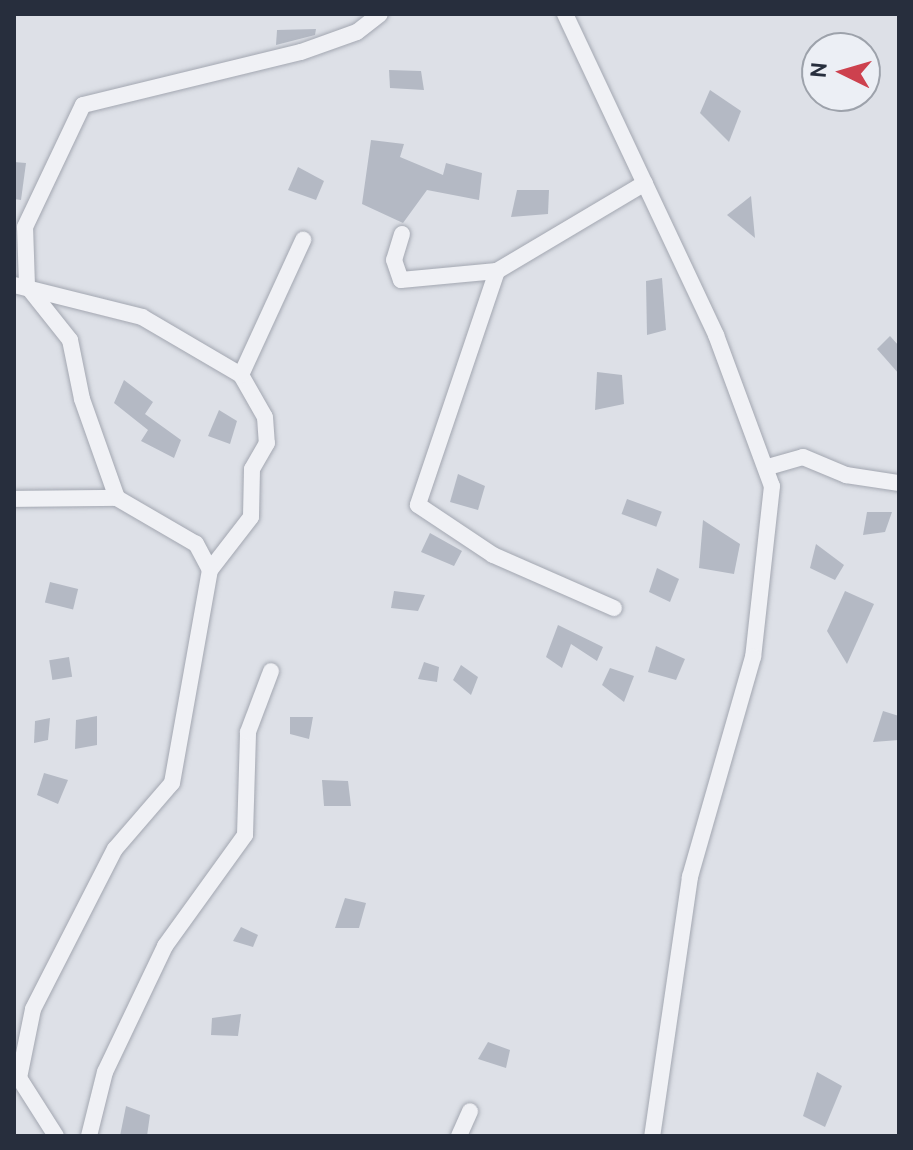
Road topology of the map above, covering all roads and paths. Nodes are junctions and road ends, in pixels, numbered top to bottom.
1 (380, 14) edge
2 (565, 14) edge
3 (645, 183) junction
4 (402, 234) dead end
5 (303, 240) dead end
6 (497, 271) junction
7 (20, 285) edge
8 (241, 375) junction
9 (768, 467) junction
10 (899, 483) edge
11 (117, 498) junction
12 (14, 499) edge
13 (210, 570) junction
14 (614, 608) dead end
15 (271, 671) dead end
16 (470, 1111) dead end
17 (56, 1136) edge
18 (89, 1136) edge
19 (459, 1136) edge
20 (652, 1136) edge

1 - 7 street
2 - 3 street
3 - 6 street
3 - 9 street
4 - 6 street
5 - 8 street
6 - 14 street
7 - 8 street
7 - 11 street
8 - 13 street
9 - 10 street
9 - 20 street
11 - 12 street
11 - 13 street
13 - 17 street
15 - 18 street
16 - 19 street

